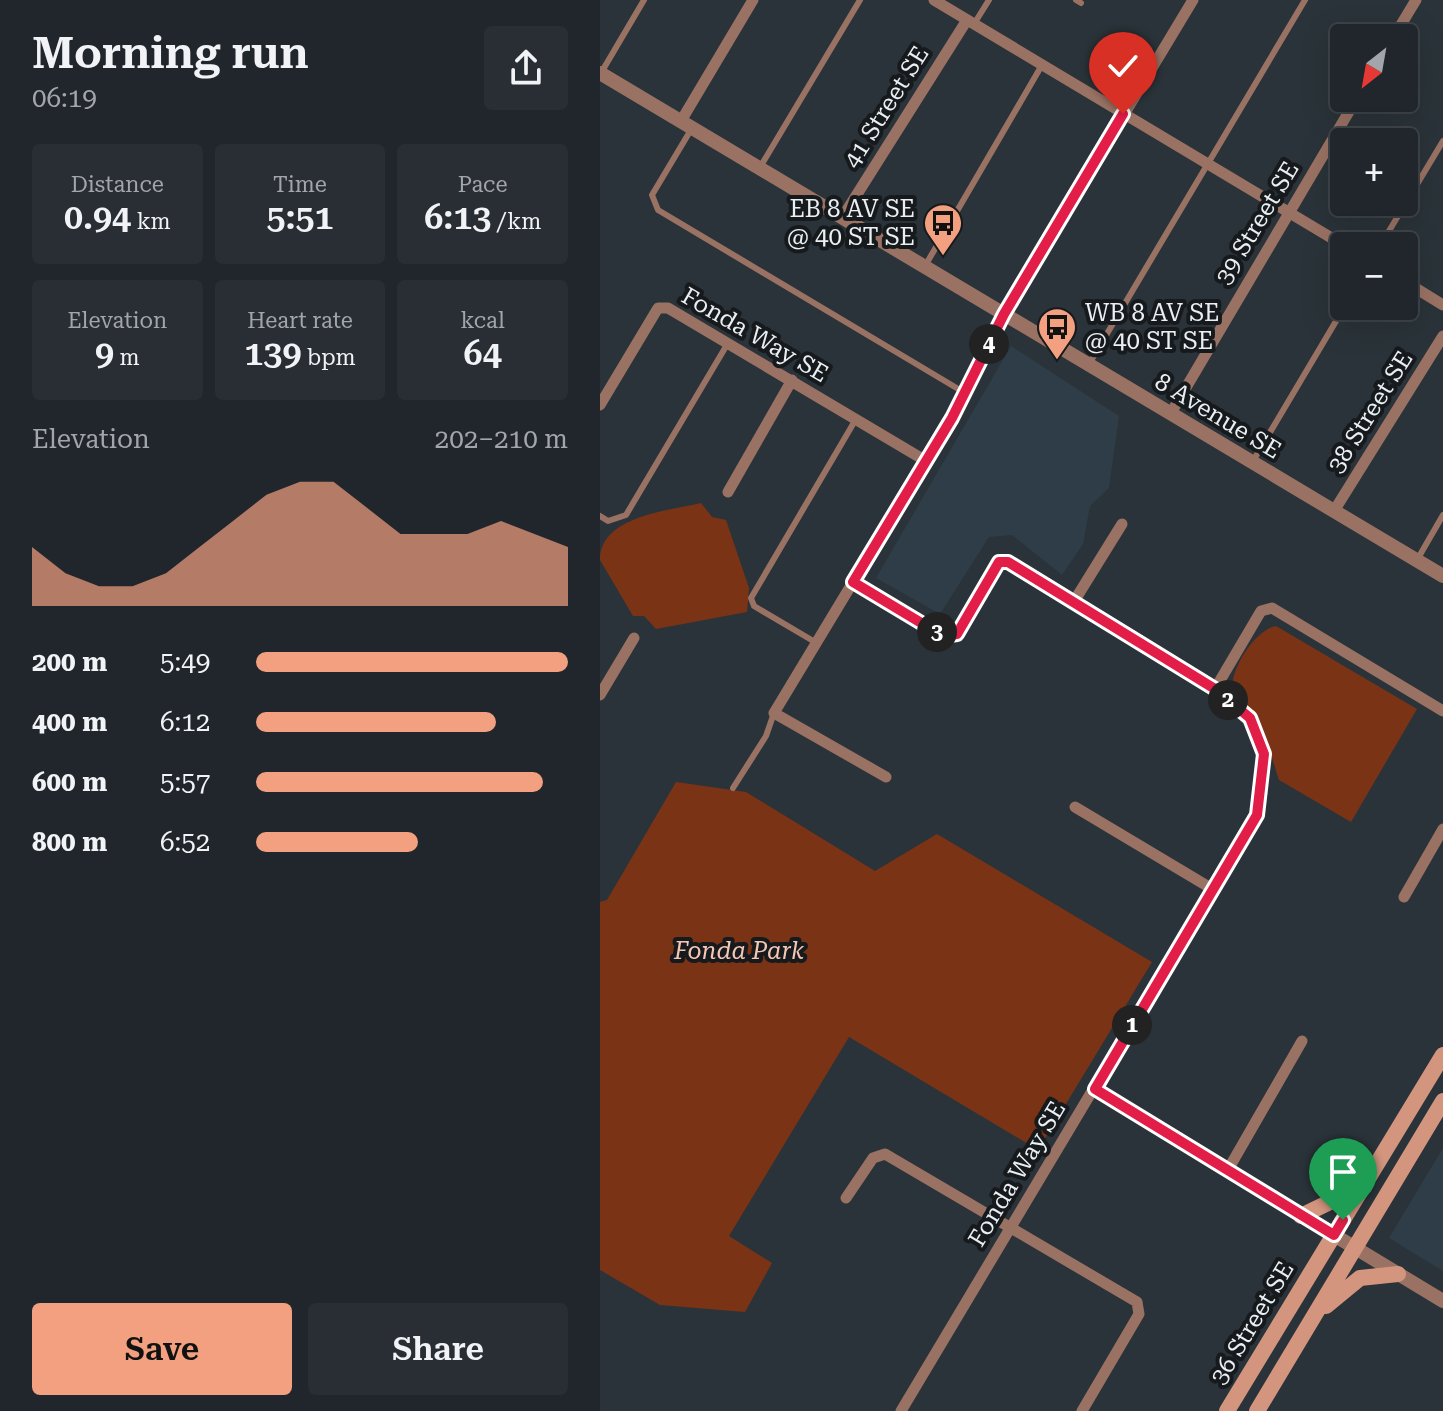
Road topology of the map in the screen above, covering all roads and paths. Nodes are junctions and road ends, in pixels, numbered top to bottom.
1 (644, 0) edge
2 (753, 0) edge
3 (860, 0) edge
4 (934, 0) edge
5 (989, 0) edge
6 (1193, 0) edge
7 (1305, 0) edge
8 (1416, 0) edge
9 (970, 22) junction
10 (1401, 24) edge
11 (1042, 65) junction
12 (600, 73) edge
13 (1349, 112) edge
14 (1123, 114) junction
15 (687, 124) junction
16 (1443, 141) edge
17 (1208, 164) junction
18 (759, 169) junction
19 (1288, 212) junction
20 (842, 218) junction
21 (1388, 232) edge
22 (1330, 237) edge
23 (925, 266) junction
24 (1418, 290) edge
25 (1443, 305) edge
26 (1004, 314) junction
27 (1337, 320) edge
28 (1443, 336) edge
29 (728, 342) junction
30 (1089, 364) junction
31 (792, 380) junction
32 (965, 393) junction
33 (600, 405) edge
34 (1171, 413) junction
35 (856, 419) junction
36 (926, 461) junction
37 (1253, 462) junction
38 (728, 492) dead end
39 (1334, 511) junction
40 (1443, 515) edge
41 (600, 516) edge
42 (1122, 524) dead end
43 (1416, 560) junction
44 (1443, 576) edge
45 (853, 582) junction
46 (1073, 603) junction
47 (634, 638) dead end
48 (815, 642) junction
49 (1215, 689) junction
50 (600, 695) edge
51 (1443, 711) edge
52 (774, 713) junction
53 (886, 777) dead end
54 (733, 788) dead end
55 (1075, 807) dead end
56 (1443, 829) edge
57 (1214, 890) junction
58 (1404, 897) dead end
59 (1302, 1041) dead end
60 (1443, 1055) edge
61 (1095, 1089) junction
62 (1443, 1101) edge
63 (1229, 1168) junction
64 (1373, 1170) junction
65 (846, 1198) dead end
66 (1301, 1216) junction
67 (1010, 1228) junction
68 (1334, 1235) junction
69 (1355, 1248) junction
70 (1398, 1274) junction
71 (1443, 1301) edge
72 (1313, 1318) junction
73 (901, 1411) edge
74 (1082, 1411) edge
75 (1227, 1411) edge
76 (1257, 1411) edge

1 - 12 lane
2 - 15 street
3 - 18 lane
4 - 9 street
5 - 9 lane
6 - 14 street
7 - 17 lane
8 - 10 street
9 - 11 street
9 - 20 street, 41 Street SE
11 - 14 street
11 - 23 lane
12 - 15 street, 8 Avenue SE
13 - 19 street, 39 Street SE
14 - 17 street
14 - 26 street
15 - 18 street, 8 Avenue SE
15 - 32 lane
16 - 21 lane
17 - 19 street
17 - 30 lane
18 - 20 street, 8 Avenue SE
19 - 22 street
19 - 34 street, 39 Street SE
20 - 23 street, 8 Avenue SE
23 - 26 street, 8 Avenue SE
24 - 25 street
26 - 30 street, 8 Avenue SE
26 - 32 street
27 - 37 lane
28 - 39 street, 38 Street SE
29 - 31 street, Fonda Way SE
29 - 33 street, Fonda Way SE
29 - 41 lane
30 - 34 street, 8 Avenue SE
31 - 35 street, Fonda Way SE
31 - 38 street
32 - 36 street
34 - 37 street, 8 Avenue SE
35 - 36 street, Fonda Way SE
35 - 48 lane
36 - 45 street
37 - 39 street, 8 Avenue SE
39 - 43 street, 8 Avenue SE
40 - 43 lane
42 - 46 street
43 - 44 street, 8 Avenue SE
45 - 46 street, Fonda Way SE
45 - 48 street
46 - 49 street, Fonda Way SE
47 - 50 street
48 - 52 street
49 - 51 street
49 - 57 street, Fonda Way SE
52 - 53 street
52 - 54 lane
55 - 57 street
56 - 58 street
57 - 61 street, Fonda Way SE
59 - 63 street
60 - 64 main road, 36 Street SE
61 - 63 street
61 - 67 street, Fonda Way SE
62 - 69 main road, 36 Street SE
63 - 66 street
64 - 66 main road
64 - 68 main road, 36 Street SE
65 - 67 street
66 - 68 street
67 - 73 street, Fonda Way SE
67 - 74 street
68 - 69 street
68 - 75 main road, 36 Street SE
69 - 70 street
69 - 72 main road, 36 Street SE
70 - 71 street
70 - 72 main road
72 - 76 main road, 36 Street SE

